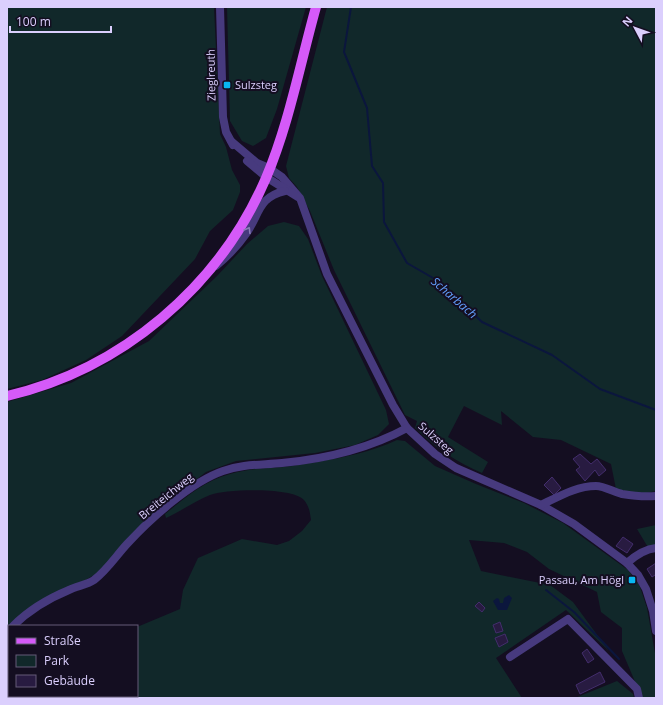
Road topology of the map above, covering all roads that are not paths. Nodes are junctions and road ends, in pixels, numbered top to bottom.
1 (220, 7) edge
2 (316, 7) edge
3 (268, 173) junction
4 (285, 191) junction
5 (300, 198) junction
6 (212, 269) junction
7 (7, 396) edge
8 (407, 428) junction
9 (656, 496) edge
10 (541, 505) junction
11 (656, 548) edge
12 (627, 563) junction
13 (14, 625) edge
14 (656, 631) edge
15 (510, 657) dead end
16 (639, 698) edge

1 - 3 street, Zieglreuth
2 - 3 main road
3 - 4 street
3 - 5 street, Sulzsteg
3 - 6 main road
4 - 5 street
6 -> 4 street
5 - 8 street, Sulzsteg
6 - 7 main road
8 - 10 street, Sulzsteg
8 - 13 street, Breiteichweg
9 - 10 street
10 - 12 street, Sulzsteg
11 - 12 street
12 - 14 street, Sulzsteg
15 - 16 street

